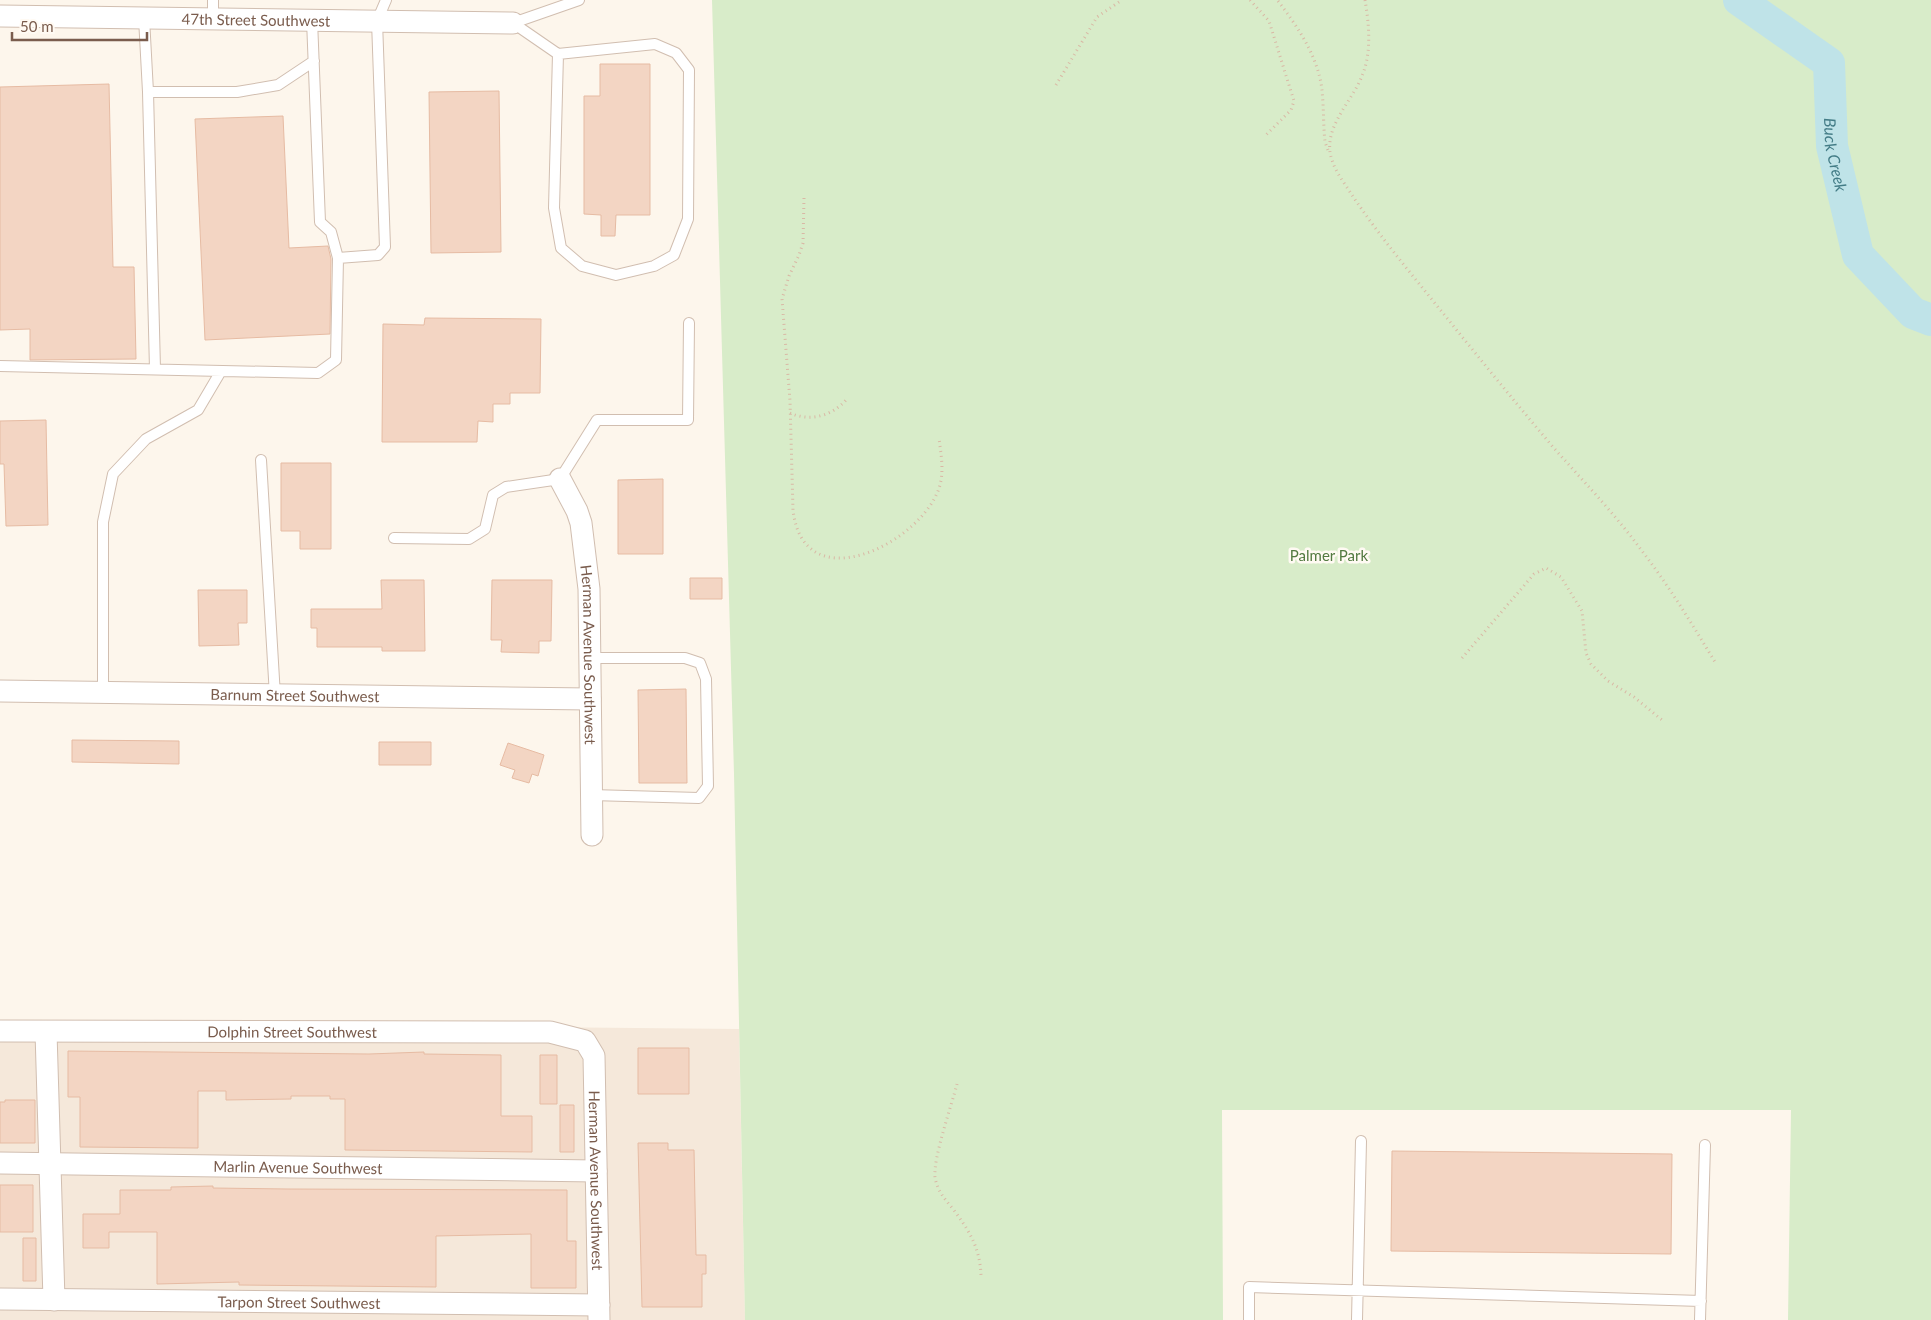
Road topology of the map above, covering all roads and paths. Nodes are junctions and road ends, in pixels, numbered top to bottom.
1 (386, 0) edge
2 (579, 0) edge
3 (1122, 0) edge
4 (1250, 0) edge
5 (1365, 0) edge
6 (1278, 1) edge
7 (213, 9) edge
8 (0, 16) edge
9 (144, 18) junction
10 (312, 20) junction
11 (377, 21) junction
12 (513, 23) junction
13 (558, 54) junction
14 (314, 61) junction
15 (1056, 85) dead end
16 (148, 92) junction
17 (1266, 135) dead end
18 (1331, 159) junction
19 (804, 198) dead end
20 (338, 258) junction
21 (689, 323) dead end
22 (0, 366) edge
23 (155, 369) junction
24 (221, 371) junction
25 (846, 400) dead end
26 (790, 412) junction
27 (940, 438) dead end
28 (261, 460) dead end
29 (560, 479) junction
30 (394, 538) dead end
31 (590, 658) junction
32 (1462, 658) dead end
33 (1715, 662) dead end
34 (0, 691) edge
35 (103, 692) junction
36 (275, 696) junction
37 (590, 699) junction
38 (1662, 720) dead end
39 (591, 795) junction
40 (592, 835) dead end
41 (0, 1031) edge
42 (46, 1032) junction
43 (585, 1041) joint
44 (957, 1084) dead end
45 (1361, 1141) dead end
46 (1705, 1145) dead end
47 (0, 1163) edge
48 (49, 1165) junction
49 (596, 1171) junction
50 (981, 1275) dead end
51 (1358, 1291) junction
52 (0, 1299) edge
53 (54, 1300) junction
54 (1701, 1301) junction
55 (599, 1312) edge
56 (1249, 1320) edge
57 (1357, 1320) edge
58 (1700, 1320) edge

1 - 11 lane
2 - 12 lane
3 - 15 path
4 - 17 path
5 - 18 path
6 - 18 path
7 - 9 street, 47th Street Southwest
7 - 10 street, 47th Street Southwest
8 - 9 street, 47th Street Southwest
9 - 16 lane
10 - 11 street, 47th Street Southwest
10 - 14 lane
11 - 12 street, 47th Street Southwest
11 - 20 lane
12 - 13 lane
13 - 13 lane
14 - 16 lane
14 - 20 lane
16 - 23 lane
18 - 33 path
19 - 26 path
20 - 24 lane
21 - 29 lane
22 - 23 lane
23 - 24 lane
24 - 35 lane
25 - 26 path
26 - 27 path
28 - 36 lane
29 - 30 lane
29 - 31 street, Herman Avenue Southwest
31 - 37 street, Herman Avenue Southwest
31 - 39 lane
32 - 38 path
34 - 35 street, Barnum Street Southwest
35 - 36 street, Barnum Street Southwest
36 - 37 street, Barnum Street Southwest
37 - 39 street, Herman Avenue Southwest
39 - 40 street, Herman Avenue Southwest
41 - 42 street, Dolphin Street Southwest
42 - 43 street, Dolphin Street Southwest
42 - 48 street
43 - 49 street, Herman Avenue Southwest
44 - 50 path
45 - 51 lane
46 - 54 lane
47 - 48 street, Marlin Avenue Southwest
48 - 49 street, Marlin Avenue Southwest
48 - 53 street
49 - 55 street, Herman Avenue Southwest
51 - 54 lane
51 - 56 lane
51 - 57 lane
52 - 53 street, Tarpon Street Southwest
53 - 55 street, Tarpon Street Southwest
54 - 58 lane

